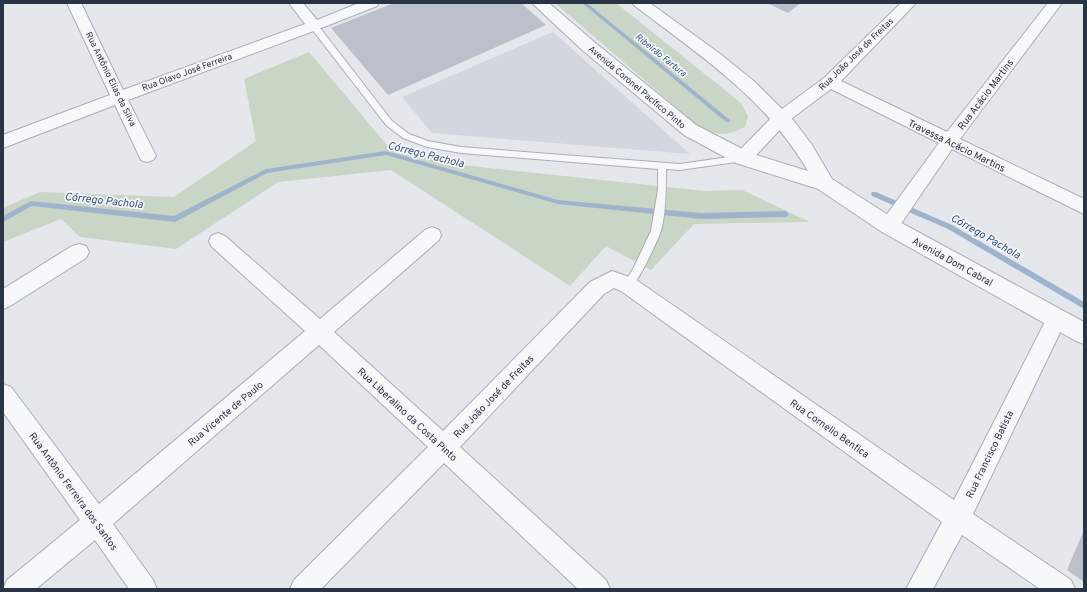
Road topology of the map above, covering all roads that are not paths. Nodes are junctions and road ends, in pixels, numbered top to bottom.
1 (74, 3) edge
2 (296, 3) edge
3 (372, 3) edge
4 (540, 3) edge
5 (640, 3) edge
6 (909, 3) edge
7 (1055, 3) edge
8 (314, 26) junction
9 (830, 82) junction
10 (120, 97) junction
11 (781, 118) junction
12 (3, 142) edge
13 (949, 142) junction
14 (147, 156) dead end
15 (743, 158) junction
16 (662, 166) junction
17 (825, 184) junction
18 (1084, 207) edge
19 (892, 221) junction
20 (432, 235) dead end
21 (218, 241) dead end
22 (79, 252) dead end
23 (628, 285) junction
24 (597, 288) joint
25 (3, 300) edge
26 (1057, 318) junction
27 (320, 332) junction
28 (1084, 334) edge
29 (3, 394) edge
30 (444, 447) junction
31 (958, 518) junction
32 (97, 522) junction
33 (16, 589) edge
34 (144, 589) edge
35 (303, 589) edge
36 (597, 589) edge
37 (918, 589) edge
38 (1062, 589) edge

1 - 10 street, Rua Antônio Elias da Silva
2 - 8 street
3 - 8 street, Rua Olavo José Ferreira
4 - 15 street, Avenida Coronel Pacífico Pinto
5 - 11 street
6 - 9 street, Rua João José de Freitas
7 - 13 street, Rua Acácio Martins
8 - 10 street, Rua Olavo José Ferreira
8 - 16 lane
9 - 11 street, Rua João José de Freitas
9 - 13 street, Travessa Acácio Martins
10 - 12 street, Rua Olavo José Ferreira
10 - 14 street, Rua Antônio Elias da Silva
11 - 15 street, Rua João José de Freitas
11 - 17 street
13 - 18 street, Travessa Acácio Martins
13 - 19 street, Rua Acácio Martins
15 - 16 lane
15 - 17 street, Avenida Coronel Pacífico Pinto
16 - 23 lane
17 - 19 street, Avenida Dom Cabral
19 - 26 street, Avenida Dom Cabral
20 - 27 street, Rua Vicente de Paulo
21 - 27 street, Rua Liberalino da Costa Pinto
22 - 25 street
23 - 24 street, Rua Cornelio Benfica
23 - 31 street, Rua Cornelio Benfica
24 - 30 street, Rua João José de Freitas
26 - 28 street, Avenida Dom Cabral
26 - 31 street, Rua Francisco Batista
27 - 30 street, Rua Liberalino da Costa Pinto
27 - 32 street, Rua Vicente de Paulo
29 - 32 street, Rua Antônio Ferreira dos Santos
30 - 35 street, Rua João José de Freitas
30 - 36 street, Rua Liberalino da Costa Pinto
31 - 37 street, Rua Francisco Batista
31 - 38 street, Rua Cornelio Benfica
32 - 33 street, Rua Vicente de Paulo
32 - 34 street, Rua Antônio Ferreira dos Santos

